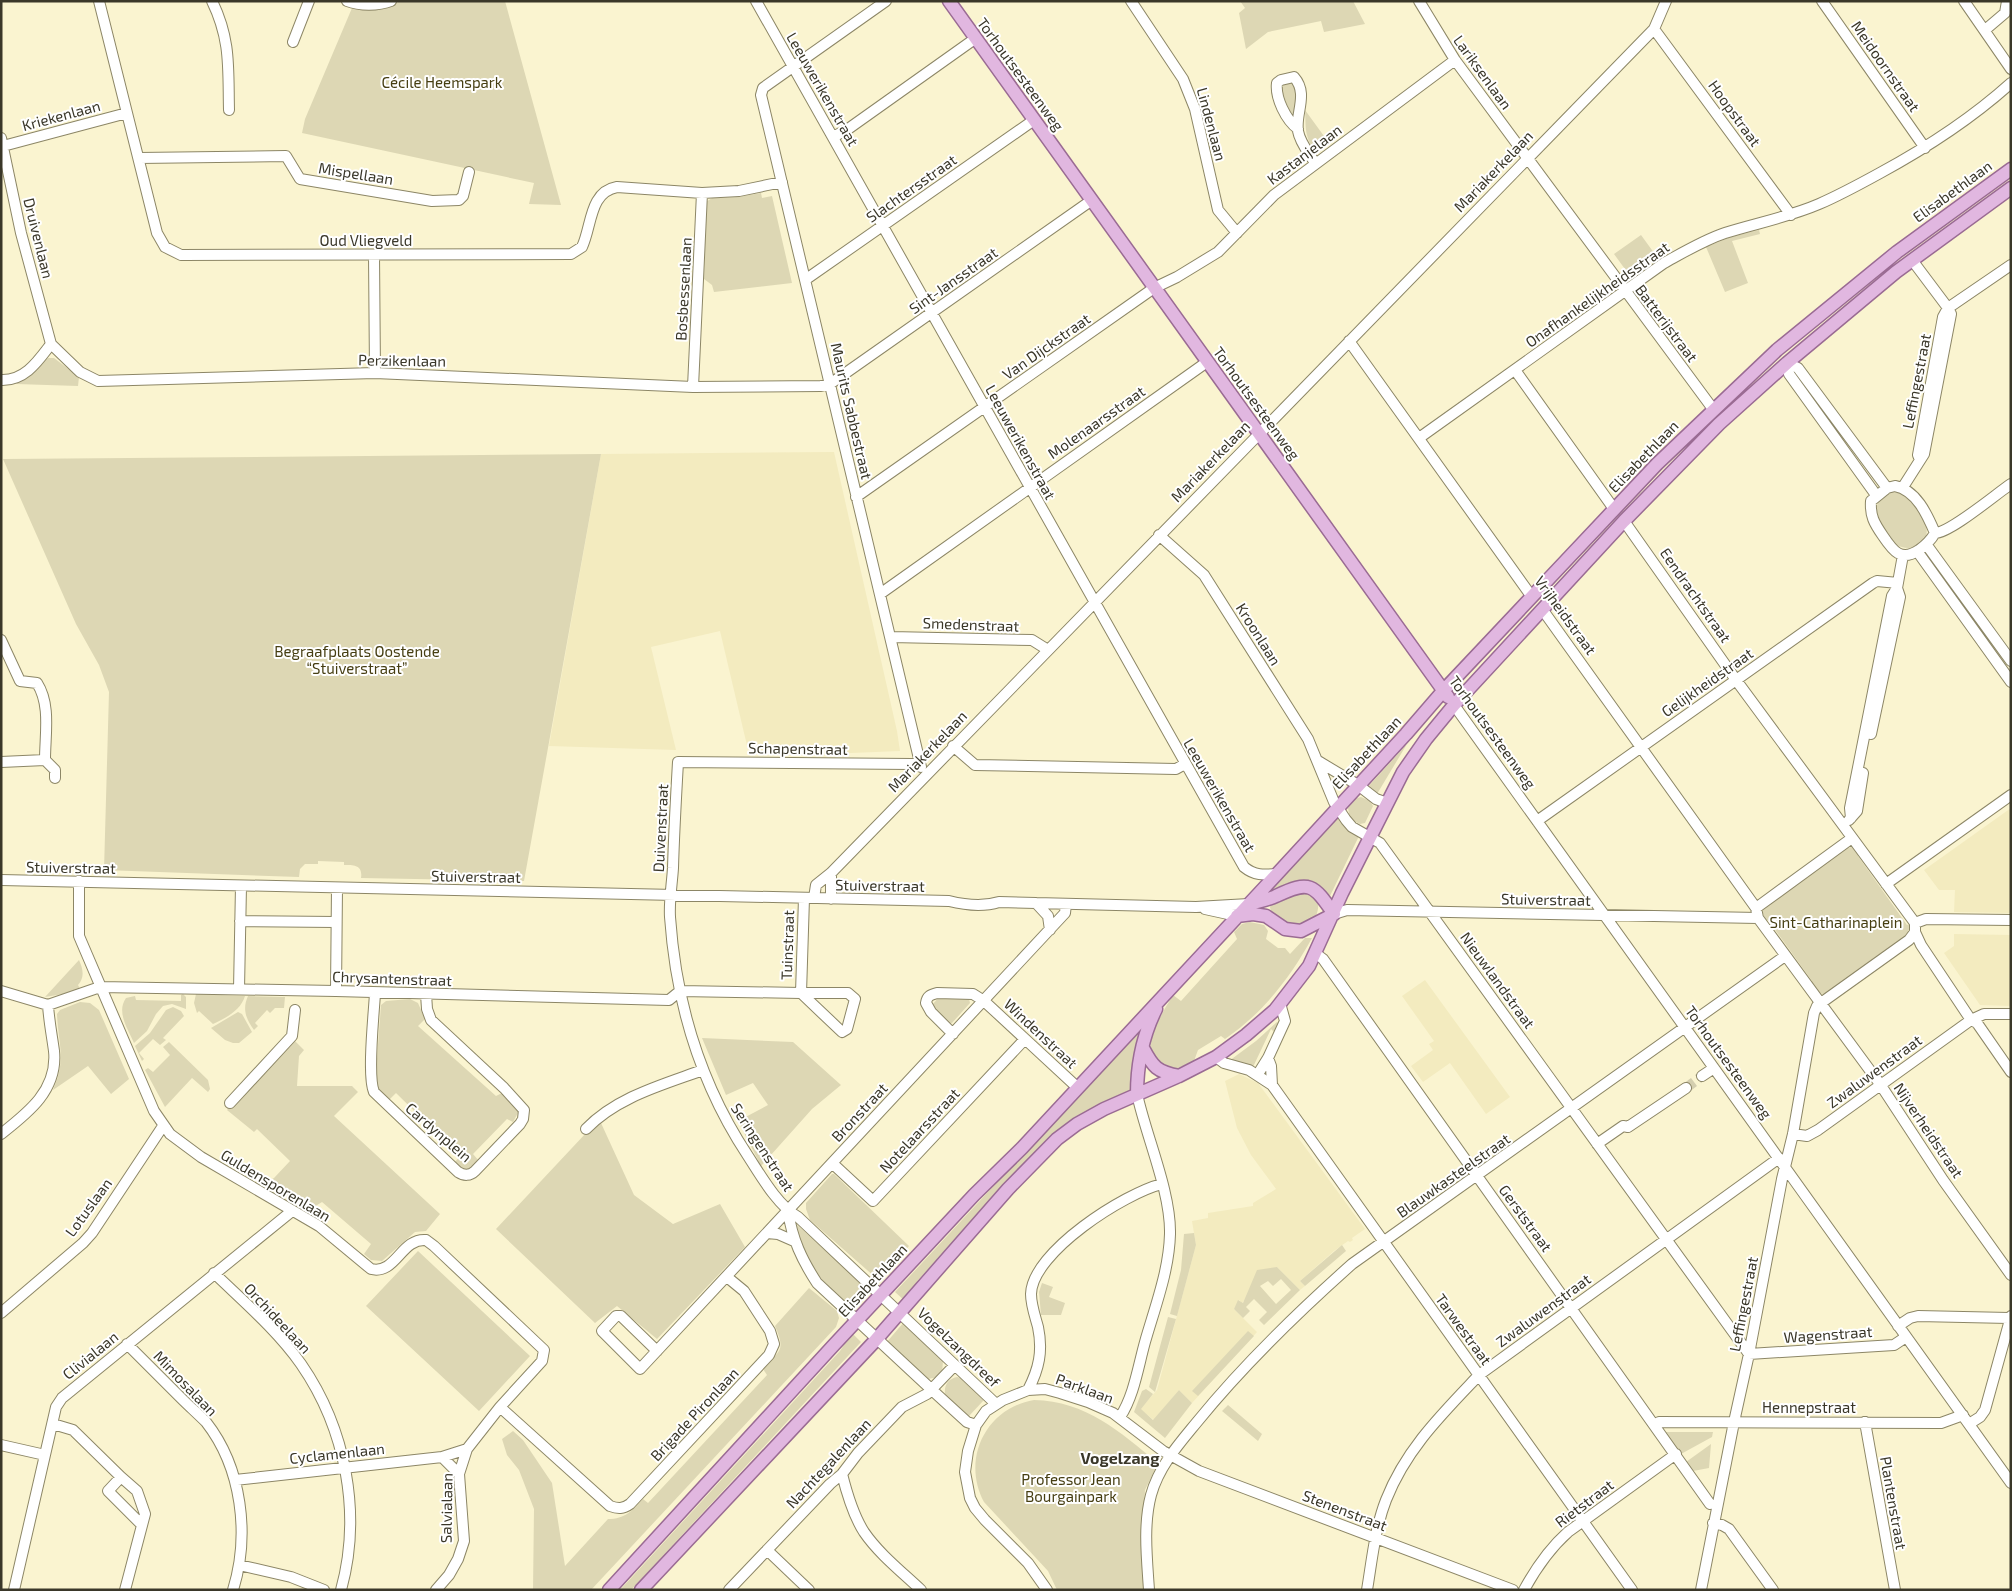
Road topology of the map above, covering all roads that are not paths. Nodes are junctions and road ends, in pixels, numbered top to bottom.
1 (99, 1) edge
2 (212, 1) edge
3 (309, 1) edge
4 (347, 1) edge
5 (391, 1) edge
6 (756, 1) edge
7 (886, 1) edge
8 (949, 1) edge
9 (1131, 1) edge
10 (1419, 1) edge
11 (1666, 1) edge
12 (1822, 1) edge
13 (1964, 1) edge
14 (2007, 1) edge
15 (1654, 29) junction
16 (1985, 30) junction
17 (976, 38) junction
18 (293, 42) dead end
19 (1455, 60) junction
20 (793, 68) junction
21 (2011, 70) edge
22 (2011, 83) edge
23 (229, 110) dead end
24 (127, 113) junction
25 (1034, 120) junction
26 (1298, 130) junction
27 (832, 137) junction
28 (2, 142) edge
29 (1925, 148) junction
30 (139, 158) junction
31 (1527, 158) junction
32 (1316, 163) junction
33 (2011, 169) edge
34 (469, 172) dead end
35 (782, 182) junction
36 (2011, 188) edge
37 (702, 192) junction
38 (1092, 200) junction
39 (1791, 215) junction
40 (883, 226) junction
41 (1237, 233) junction
42 (374, 255) junction
43 (1912, 260) junction
44 (2010, 268) edge
45 (805, 280) junction
46 (1624, 291) junction
47 (1157, 292) junction
48 (1948, 308) junction
49 (932, 313) junction
50 (1350, 342) junction
51 (51, 344) junction
52 (1777, 350) junction
53 (1207, 362) junction
54 (1788, 362) junction
55 (1515, 370) junction
56 (375, 373) junction
57 (1, 380) edge
58 (830, 384) junction
59 (693, 387) junction
60 (984, 407) junction
61 (1713, 409) junction
62 (1259, 433) junction
63 (1420, 438) junction
64 (2011, 484) edge
65 (1030, 488) junction
66 (1887, 488) junction
67 (1903, 488) junction
68 (1876, 496) junction
69 (856, 497) junction
70 (1614, 509) junction
71 (1624, 521) junction
72 (1935, 533) junction
73 (1160, 535) junction
74 (1926, 544) junction
75 (1917, 551) junction
76 (1903, 555) junction
77 (1897, 586) junction
78 (880, 594) junction
79 (1532, 597) junction
80 (1094, 602) junction
81 (1542, 610) junction
82 (1992, 635) junction
83 (891, 637) junction
84 (1, 640) edge
85 (1982, 642) junction
86 (1048, 650) junction
87 (4, 653) edge
88 (2011, 661) edge
89 (1736, 680) junction
90 (2011, 682) edge
91 (1444, 690) junction
92 (1454, 705) junction
93 (953, 746) junction
94 (1640, 748) junction
95 (45, 760) junction
96 (1318, 761) junction
97 (1, 762) edge
98 (678, 762) joint
99 (919, 762) junction
100 (1185, 764) junction
101 (927, 773) junction
102 (55, 778) dead end
103 (1358, 785) junction
104 (2011, 795) edge
105 (1387, 802) junction
106 (1338, 808) junction
107 (1537, 821) junction
108 (1843, 827) junction
109 (1370, 836) junction
110 (1852, 838) junction
111 (831, 873) junction
112 (1277, 874) junction
113 (1, 880) edge
114 (79, 881) junction
115 (1886, 884) junction
116 (241, 886) junction
117 (337, 888) junction
118 (672, 895) junction
119 (804, 898) junction
120 (814, 898) junction
121 (831, 899) junction
122 (1036, 903) junction
123 (1066, 904) junction
124 (1249, 904) junction
125 (1196, 907) junction
126 (1431, 912) junction
127 (1757, 913) junction
128 (1334, 914) junction
129 (1237, 916) junction
130 (1605, 916) junction
131 (2011, 920) edge
132 (240, 921) junction
133 (336, 922) junction
134 (1915, 928) junction
135 (1050, 930) junction
136 (1315, 953) junction
137 (1785, 956) junction
138 (100, 987) junction
139 (239, 989) junction
140 (1, 991) edge
141 (336, 991) junction
142 (680, 991) junction
143 (801, 992) junction
144 (375, 993) junction
145 (426, 994) junction
146 (1163, 996) junction
147 (984, 1001) junction
148 (1280, 1003) junction
149 (1821, 1003) junction
150 (48, 1005) junction
151 (295, 1010) dead end
152 (2011, 1014) edge
153 (1832, 1019) junction
154 (1971, 1020) junction
155 (1812, 1023) junction
156 (1685, 1028) junction
157 (952, 1034) junction
158 (1025, 1039) junction
159 (1143, 1048) junction
160 (1216, 1057) junction
161 (1268, 1058) junction
162 (1714, 1068) junction
163 (703, 1070) junction
164 (2011, 1072) edge
165 (1258, 1074) junction
166 (1179, 1076) junction
167 (1702, 1076) tunnel mouth
168 (1880, 1084) junction
169 (1272, 1085) junction
170 (1078, 1088) junction
171 (1686, 1088) tunnel mouth
172 (1137, 1094) junction
173 (230, 1103) dead end
174 (1572, 1108) junction
175 (163, 1126) junction
176 (586, 1129) dead end
177 (1, 1134) edge
178 (1792, 1134) junction
179 (1597, 1144) junction
180 (832, 1163) junction
181 (1782, 1163) junction
182 (1477, 1176) junction
183 (1162, 1184) junction
184 (292, 1210) junction
185 (788, 1212) junction
186 (767, 1233) junction
187 (1666, 1239) junction
188 (794, 1241) junction
189 (1383, 1243) junction
190 (214, 1273) junction
191 (2010, 1274) edge
192 (727, 1277) junction
193 (881, 1295) junction
194 (1572, 1308) junction
195 (900, 1312) junction
196 (1, 1313) edge
197 (2010, 1317) edge
198 (857, 1320) junction
199 (1898, 1326) junction
200 (1906, 1337) junction
201 (877, 1338) junction
202 (127, 1344) junction
203 (656, 1351) junction
204 (1749, 1354) junction
205 (955, 1365) junction
206 (1479, 1375) junction
207 (932, 1390) junction
208 (1028, 1390) junction
209 (996, 1404) junction
210 (500, 1407) junction
211 (1120, 1417) junction
212 (1966, 1420) junction
213 (1734, 1422) junction
214 (1865, 1422) junction
215 (52, 1424) junction
216 (1655, 1424) junction
217 (976, 1425) junction
218 (1, 1445) edge
219 (467, 1450) junction
220 (1676, 1454) junction
221 (45, 1455) junction
222 (1170, 1455) junction
223 (442, 1458) junction
224 (344, 1467) junction
225 (460, 1474) junction
226 (842, 1474) junction
227 (120, 1477) junction
228 (235, 1480) junction
229 (2011, 1483) edge
230 (1710, 1504) dead end
231 (1582, 1521) junction
232 (1713, 1523) junction
233 (142, 1524) junction
234 (1376, 1538) junction
235 (767, 1550) junction
236 (239, 1566) junction
237 (802, 1587) edge
238 (14, 1590) edge
239 (125, 1590) edge
240 (233, 1590) edge
241 (324, 1590) edge
242 (341, 1590) edge
243 (436, 1590) edge
244 (609, 1590) edge
245 (641, 1590) edge
246 (729, 1590) edge
247 (921, 1590) edge
248 (1047, 1590) edge
249 (1149, 1590) edge
250 (1367, 1590) edge
251 (1513, 1590) edge
252 (1524, 1590) edge
253 (1632, 1590) edge
254 (1701, 1590) edge
255 (1774, 1590) edge
256 (1894, 1590) edge

1 - 24 street, Oud Vliegveld
2 - 23 street
3 - 18 street
4 - 5 street
6 - 20 street, Leeuwerikenstraat
7 - 20 street
8 - 17 main road, Torhoutsesteenweg
9 - 41 street, Lindenlaan
10 - 19 street, Lariksenlaan
11 - 15 street, Mariakerkelaan
12 - 29 street, Meidoornstraat
13 - 16 street
14 - 16 street
15 - 31 street, Mariakerkelaan
15 - 39 street, Hoopstraat
16 - 21 street
17 - 25 main road, Torhoutsesteenweg
17 - 27 street
19 - 31 street, Lariksenlaan
19 - 32 street, Kastanjelaan
20 - 27 street, Leeuwerikenstraat
20 - 35 street, Maurits Sabbestraat
22 - 29 street, Onafhankelijkheidsstraat
24 - 28 street, Kriekenlaan
24 - 30 street, Oud Vliegveld
25 - 38 main road, Torhoutsesteenweg
25 - 40 street, Slachtersstraat
26 - 26 street
26 - 32 street
27 - 40 street, Leeuwerikenstraat
28 - 51 street, Druivenlaan
29 - 39 street, Onafhankelijkheidsstraat
30 - 34 street, Mispellaan
30 - 42 street, Oud Vliegveld
31 - 46 street, Batterijstraat
31 - 50 street, Mariakerkelaan
32 - 41 street, Kastanjelaan
33 - 52 main road, Elisabethlaan
35 - 37 street, Oud Vliegveld
35 - 45 street, Maurits Sabbestraat
36 - 43 main road, Elisabethlaan
37 - 42 street, Oud Vliegveld
37 - 59 street, Bosbessenlaan
38 - 47 main road, Torhoutsesteenweg
38 - 49 street, Sint-Jansstraat
39 - 46 street, Onafhankelijkheidsstraat
40 - 45 street, Slachtersstraat
40 - 49 street, Leeuwerikenstraat
41 - 47 street, Kastanjelaan
42 - 56 street
43 - 48 street
43 - 54 main road, Elisabethlaan
44 - 48 street
45 - 58 street, Maurits Sabbestraat
46 - 55 street, Onafhankelijkheidsstraat
46 - 61 street, Batterijstraat
47 - 53 main road, Torhoutsesteenweg
47 - 60 street, Van Dijckstraat
48 - 67 street, Leffingestraat
49 - 58 street, Sint-Jansstraat
49 - 60 street, Leeuwerikenstraat
50 - 62 street, Mariakerkelaan
50 - 63 street, Vrijheidstraat
51 - 56 street, Perzikenlaan
51 - 57 street
52 - 54 main road
52 - 61 main road, Elisabethlaan
53 - 62 main road, Torhoutsesteenweg
53 - 65 street, Molenaarsstraat
54 - 66 street
54 - 68 street
54 - 71 main road, Elisabethlaan
55 - 63 street, Onafhankelijkheidsstraat
55 - 70 street, Eendrachtstraat
56 - 59 street, Perzikenlaan
58 - 59 street, Perzikenlaan
58 - 69 street, Maurits Sabbestraat
60 - 65 street, Leeuwerikenstraat
60 - 69 street, Van Dijckstraat
61 - 70 main road, Elisabethlaan
62 - 73 street, Mariakerkelaan
62 - 91 main road, Torhoutsesteenweg
63 - 79 street, Vrijheidstraat
64 - 72 street
65 - 78 street, Molenaarsstraat
65 - 80 street, Leeuwerikenstraat
66 - 67 street
66 - 68 street
67 - 72 street
68 - 76 street
69 - 78 street, Maurits Sabbestraat
70 - 71 main road, Eendrachtstraat
70 - 79 main road, Elisabethlaan
71 - 81 main road, Elisabethlaan
71 - 89 street, Eendrachtstraat
72 - 74 street
73 - 80 street, Mariakerkelaan
73 - 96 street, Kroonlaan
74 - 75 street
74 - 82 street
75 - 76 street
75 - 85 street
76 - 77 street
77 - 89 street, Gelijkheidstraat
77 - 108 street
78 - 83 street, Maurits Sabbestraat
79 - 81 main road, Vrijheidstraat
79 - 91 main road, Elisabethlaan
80 - 86 street, Mariakerkelaan
80 - 100 street, Leeuwerikenstraat
81 - 92 main road, Elisabethlaan
81 - 94 street, Vrijheidstraat
82 - 85 street
82 - 88 street
83 - 86 street, Smedenstraat
83 - 99 street, Maurits Sabbestraat
84 - 87 street
85 - 90 street
86 - 93 street, Mariakerkelaan
87 - 95 street
89 - 94 street, Gelijkheidstraat
89 - 108 street, Eendrachtstraat
91 - 92 main road, Torhoutsesteenweg
91 - 103 main road, Elisabethlaan
92 - 105 main road, Elisabethlaan
92 - 107 street, Torhoutsesteenweg
93 - 100 street
93 - 101 street, Mariakerkelaan
94 - 107 street, Gelijkheidstraat
94 - 127 street, Vrijheidstraat
95 - 97 street
95 - 102 street
96 - 103 street
96 - 106 street, Kroonlaan
98 - 99 street, Schapenstraat
98 - 118 street, Duivenstraat
99 - 101 street, Maurits Sabbestraat
100 - 112 street, Leeuwerikenstraat
101 - 111 street, Mariakerkelaan
103 - 105 street
103 - 106 main road, Elisabethlaan
104 - 115 street
105 - 109 main road, Elisabethlaan
106 - 109 street, Elisabethlaan
106 - 112 main road, Elisabethlaan
107 - 130 street, Torhoutsesteenweg
108 - 110 street, Eendrachtstraat
109 - 126 street, Nieuwlandstraat
109 - 128 main road, Elisabethlaan
110 - 115 street
110 - 127 street
111 - 120 street, Mariakerkelaan
111 - 121 street
112 - 124 main road, Elisabethlaan
113 - 114 street, Stuiverstraat
114 - 116 street, Stuiverstraat
114 - 138 street, Guldensporenlaan
115 - 134 street
116 - 117 street, Stuiverstraat
116 - 132 street
117 - 118 street, Stuiverstraat
117 - 133 street
118 - 119 street, Stuiverstraat
118 - 142 street, Seringenstraat
119 - 120 street, Stuiverstraat
119 - 143 street, Tuinstraat
120 - 121 street, Stuiverstraat
121 - 122 street, Stuiverstraat
122 - 123 street, Stuiverstraat
122 - 135 street
123 - 125 street, Stuiverstraat
123 - 135 street, Bronstraat
124 - 125 street, Stuiverstraat
124 - 128 main road, Elisabethlaan
124 - 129 main road, Elisabethlaan
125 - 129 street, Stuiverstraat
126 - 128 street, Stuiverstraat
126 - 130 street, Stuiverstraat
126 - 174 street, Nieuwlandstraat
127 - 130 street, Stuiverstraat
127 - 137 street
128 - 129 main road
128 - 136 main road, Elisabethlaan
129 - 146 main road, Elisabethlaan
130 - 156 street, Torhoutsesteenweg
131 - 134 street
132 - 133 street
132 - 139 street
133 - 141 street
134 - 149 street
134 - 154 street
135 - 147 street, Bronstraat
136 - 148 main road, Elisabethlaan
136 - 182 street, Gerststraat
137 - 149 street
137 - 156 street, Blauwkasteelstraat
138 - 139 street, Chrysantenstraat
138 - 150 street, Chrysantenstraat
138 - 175 street, Guldensporenlaan
139 - 141 street, Chrysantenstraat
140 - 150 street
141 - 144 street, Chrysantenstraat
142 - 143 street
142 - 145 street, Chrysantenstraat
142 - 163 street, Seringenstraat
143 - 143 street
144 - 145 street, Chrysantenstraat
144 - 145 street, Cardynplein
146 - 159 main road, Elisabethlaan
146 - 170 main road, Elisabethlaan
147 - 157 street, Bronstraat
147 - 157 street
147 - 158 street, Windenstraat
148 - 160 main road, Elisabethlaan
148 - 161 street
149 - 153 street, Nijverheidstraat
149 - 155 street, Leffingestraat
150 - 177 street
151 - 173 street
152 - 154 street
153 - 155 street
153 - 168 street, Nijverheidstraat
154 - 164 street
154 - 168 street, Zwaluwenstraat
155 - 178 street, Leffingestraat
156 - 162 street, Torhoutsesteenweg
156 - 174 street, Blauwkasteelstraat
157 - 180 street, Bronstraat
158 - 170 street, Windenstraat
158 - 180 street, Notelaarsstraat
159 - 166 main road
159 - 172 main road, Elisabethlaan
160 - 165 street, Tarwestraat
160 - 166 main road, Elisabethlaan
161 - 165 street
161 - 169 street, Tarwestraat
162 - 167 street
162 - 181 street, Torhoutsesteenweg
163 - 176 street
163 - 185 street, Seringenstraat
165 - 169 street, Tarwestraat
166 - 172 main road, Elisabethlaan
168 - 178 street, Zwaluwenstraat
168 - 191 street, Nijverheidstraat
169 - 189 street, Tarwestraat
170 - 193 main road, Elisabethlaan
171 - 179 street
172 - 183 street
172 - 195 main road, Elisabethlaan
174 - 179 street, Nieuwlandstraat
174 - 182 street, Blauwkasteelstraat
175 - 184 street, Guldensporenlaan
175 - 196 street, Lotuslaan
178 - 181 street, Leffingestraat
179 - 187 street, Nieuwlandstraat
180 - 185 street, Bronstraat
181 - 187 street, Zwaluwenstraat
181 - 199 street, Torhoutsesteenweg
181 - 204 street, Leffingestraat
182 - 189 street, Blauwkasteelstraat
182 - 194 street, Gerststraat
183 - 208 street
183 - 211 street
184 - 190 street, Clivialaan
184 - 210 street, Guldensporenlaan
185 - 186 street
185 - 188 street, Seringenstraat
185 - 193 street, Seringenstraat
186 - 188 street
186 - 192 street
187 - 194 street, Zwaluwenstraat
187 - 204 street, Nieuwlandstraat
188 - 198 street, Seringenstraat
189 - 206 street, Tarwestraat
189 - 222 street, Blauwkasteelstraat
190 - 202 street, Clivialaan
190 - 224 street, Orchideelaan
192 - 203 street
192 - 210 street, Brigade Pironlaan
193 - 195 street, Seringenstraat
193 - 198 main road, Elisabethlaan
194 - 206 street, Zwaluwenstraat
194 - 216 street, Gerststraat
195 - 201 main road, Elisabethlaan
195 - 205 street, Vogelzangdreef
197 - 199 street
197 - 212 street
198 - 201 street, Seringenstraat
198 - 244 main road, Elisabethlaan
199 - 200 street, Torhoutsesteenweg
200 - 204 street, Wagenstraat
200 - 212 street, Torhoutsesteenweg
201 - 207 street
201 - 245 main road, Elisabethlaan
202 - 215 street, Clivialaan
202 - 228 street, Mimosalaan
203 - 203 street
204 - 213 street, Leffingestraat
205 - 207 street, Nachtegalenlaan
205 - 209 street, Vogelzangdreef
206 - 231 street, Tarwestraat
206 - 234 street, Zwaluwenstraat
207 - 217 street
207 - 226 street, Nachtegalenlaan
208 - 209 street, Parklaan
208 - 211 street, Parklaan
209 - 217 street, Parklaan
210 - 219 street, Guldensporenlaan
211 - 222 street, Parklaan
212 - 214 street, Hennepstraat
212 - 229 street, Torhoutsesteenweg
213 - 214 street, Hennepstraat
213 - 216 street, Hennepstraat
213 - 232 street, Leffingestraat
214 - 256 street, Plantenstraat
215 - 221 street, Clivialaan
215 - 227 street
216 - 220 street, Gerststraat
217 - 248 street, Parklaan
218 - 221 street
219 - 223 street, Cyclamenlaan
219 - 225 street, Salvialaan
220 - 230 street, Gerststraat
220 - 231 street, Rietstraat
221 - 238 street, Clivialaan
222 - 234 street, Stenenstraat
222 - 249 street, Blauwkasteelstraat
223 - 224 street, Cyclamenlaan
223 - 225 street
224 - 228 street, Cyclamenlaan
224 - 242 street, Orchideelaan
225 - 243 street, Salvialaan
226 - 235 street, Nachtegalenlaan
226 - 247 street
227 - 233 street
227 - 233 street
228 - 236 street, Mimosalaan
231 - 252 street, Rietstraat
231 - 253 street, Tarwestraat
232 - 254 street, Leffingestraat
232 - 255 street
233 - 239 street
234 - 250 street, Zwaluwenstraat
234 - 251 street, Stenenstraat
235 - 237 street
235 - 246 street, Nachtegalenlaan
236 - 240 street, Mimosalaan
236 - 241 street

